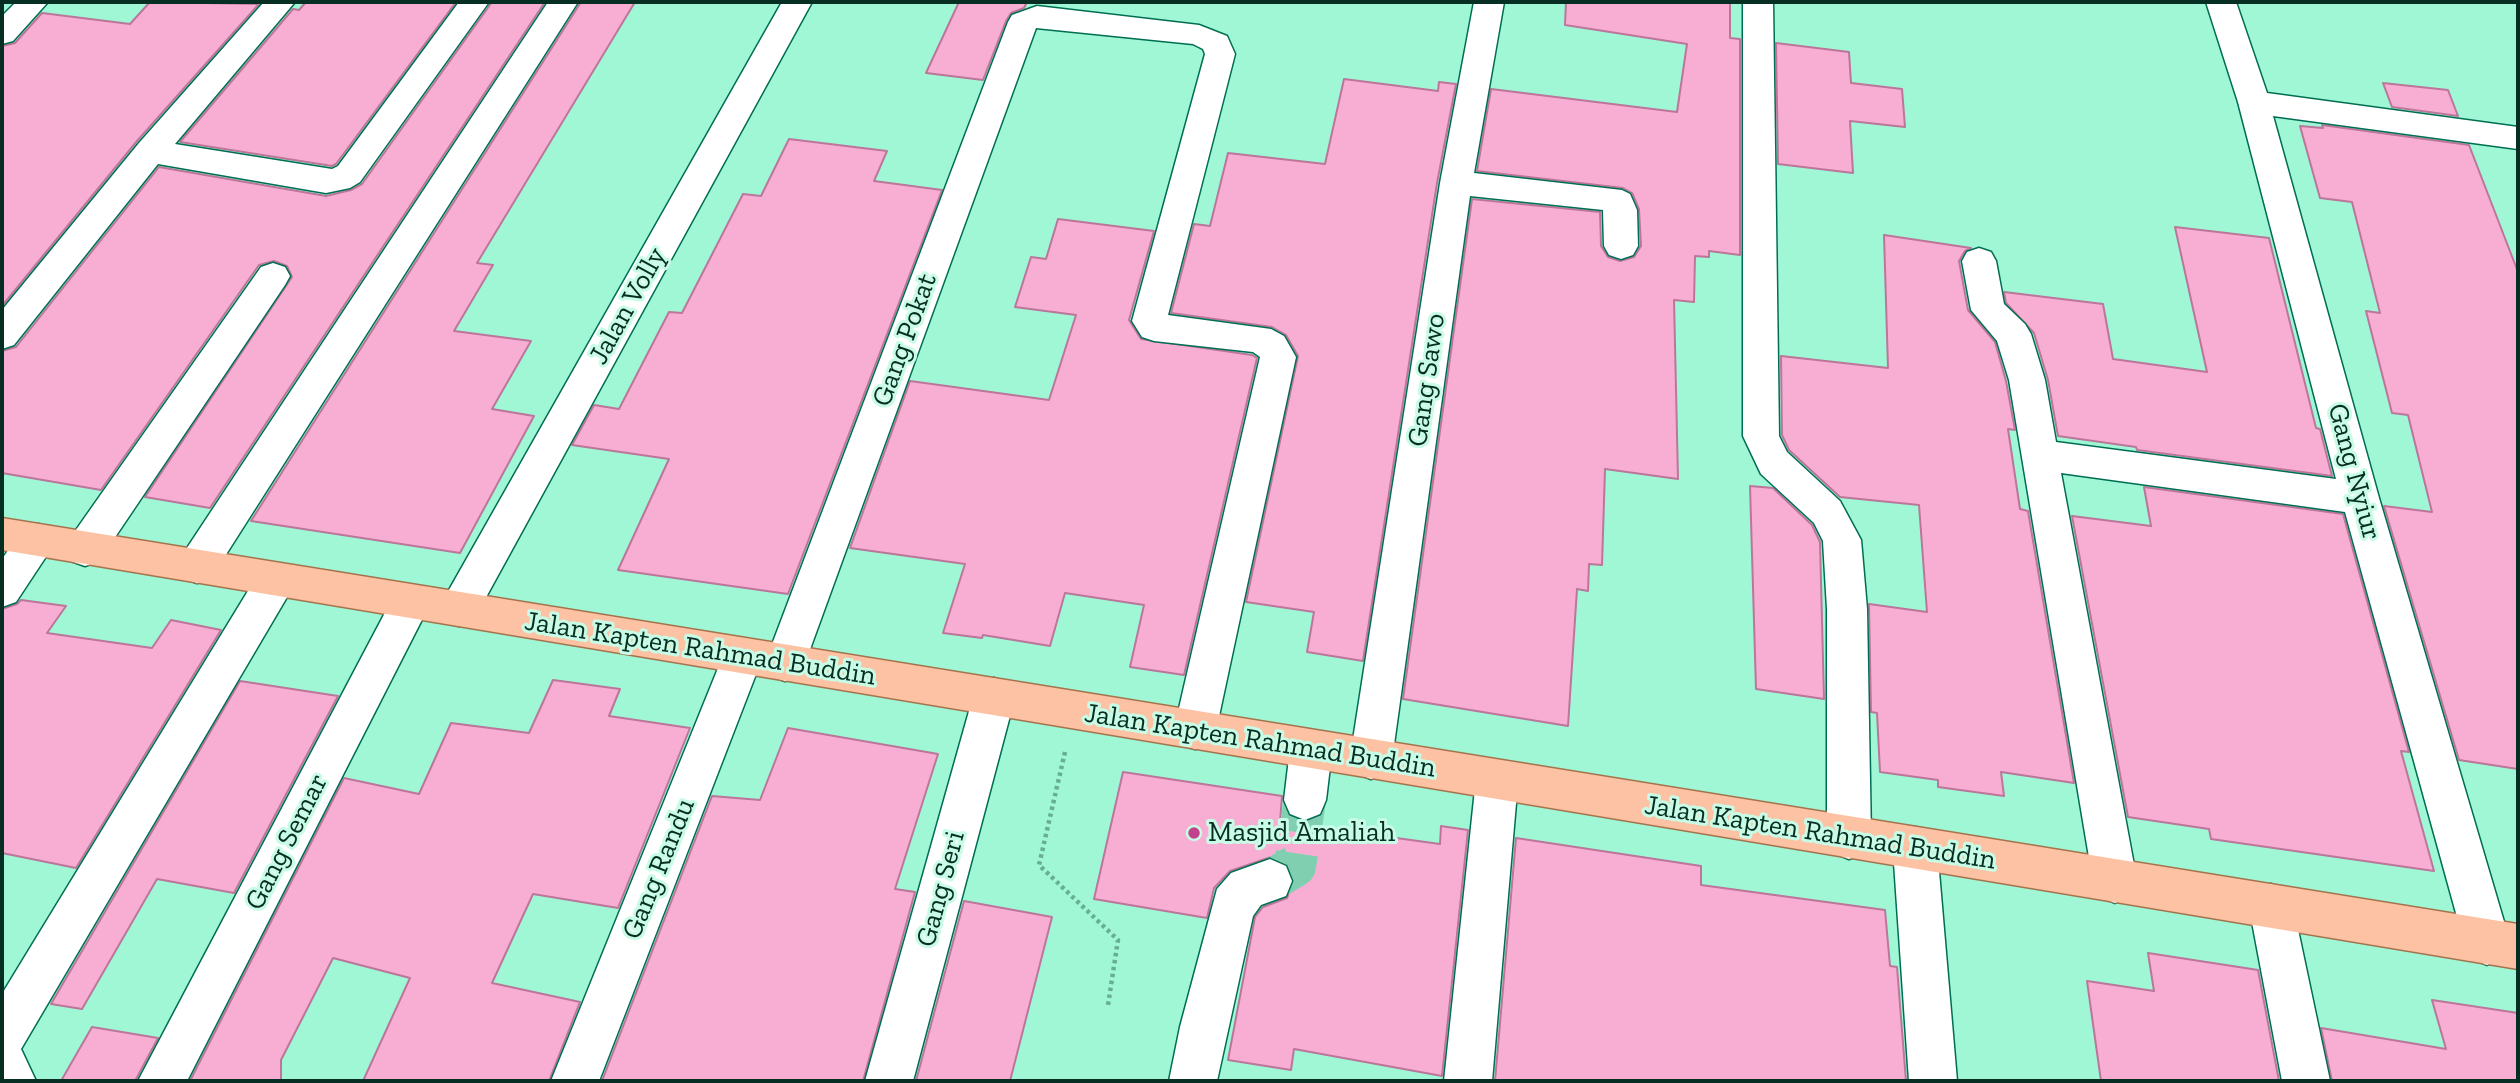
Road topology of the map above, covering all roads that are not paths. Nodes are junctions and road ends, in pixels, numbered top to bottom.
1 (280, 2) edge
2 (474, 2) edge
3 (563, 2) edge
4 (797, 2) edge
5 (1489, 2) edge
6 (1758, 2) edge
7 (2221, 2) edge
8 (2254, 102) junction
9 (2518, 138) edge
10 (150, 151) junction
11 (1456, 183) junction
12 (1621, 246) dead end
13 (1979, 261) dead end
14 (273, 276) dead end
15 (2, 335) edge
16 (2039, 455) junction
17 (2360, 498) junction
18 (20, 537) edge
19 (85, 548) junction
20 (197, 566) junction
21 (276, 580) junction
22 (2, 590) edge
23 (411, 602) junction
24 (458, 610) junction
25 (743, 656) junction
26 (785, 663) junction
27 (994, 697) junction
28 (1195, 730) junction
29 (1311, 750) junction
30 (1371, 759) junction
31 (1497, 780) junction
32 (1305, 800) tunnel mouth
33 (1849, 838) junction
34 (1915, 848) junction
35 (1270, 881) tunnel mouth
36 (2116, 881) junction
37 (2271, 906) junction
38 (2502, 945) edge
39 (2, 1037) edge
40 (2, 1062) edge
41 (12, 1081) edge
42 (162, 1081) edge
43 (575, 1081) edge
44 (889, 1081) edge
45 (1193, 1081) edge
46 (1468, 1081) edge
47 (1933, 1081) edge
48 (2306, 1081) edge

1 - 10 street
2 - 10 street
3 - 20 street
4 - 24 street, Jalan Volly
5 - 11 street, Gang Sawo
6 - 33 street
7 - 8 street, Gang Nyiur
8 - 9 street
8 - 17 street, Gang Nyiur
10 - 15 street
11 - 12 street
11 - 30 street, Gang Sawo
13 - 16 street
14 - 19 street
16 - 17 street
16 - 36 street
17 - 38 street, Gang Nyiur
18 - 19 main road, Jalan Kapten Rahmad Buddin
18 - 22 street
19 - 20 main road, Jalan Kapten Rahmad Buddin
20 - 21 main road, Jalan Kapten Rahmad Buddin
21 - 23 main road, Jalan Kapten Rahmad Buddin
21 - 39 street
23 - 24 main road, Jalan Kapten Rahmad Buddin
23 - 42 street, Gang Semar
24 - 25 main road, Jalan Kapten Rahmad Buddin
25 - 26 main road, Jalan Kapten Rahmad Buddin
25 - 43 street, Gang Randu
26 - 27 main road, Jalan Kapten Rahmad Buddin
26 - 28 street, Gang Pokat
27 - 28 main road, Jalan Kapten Rahmad Buddin
27 - 44 street, Gang Seri
28 - 29 main road, Jalan Kapten Rahmad Buddin
29 - 30 main road, Jalan Kapten Rahmad Buddin
29 - 32 street
30 - 31 main road, Jalan Kapten Rahmad Buddin
31 - 33 main road, Jalan Kapten Rahmad Buddin
31 - 46 street
33 - 34 main road, Jalan Kapten Rahmad Buddin
34 - 36 main road, Jalan Kapten Rahmad Buddin
34 - 47 street
35 - 45 street
36 - 37 main road, Jalan Kapten Rahmad Buddin
37 - 38 main road, Jalan Kapten Rahmad Buddin
37 - 48 street
40 - 41 street

